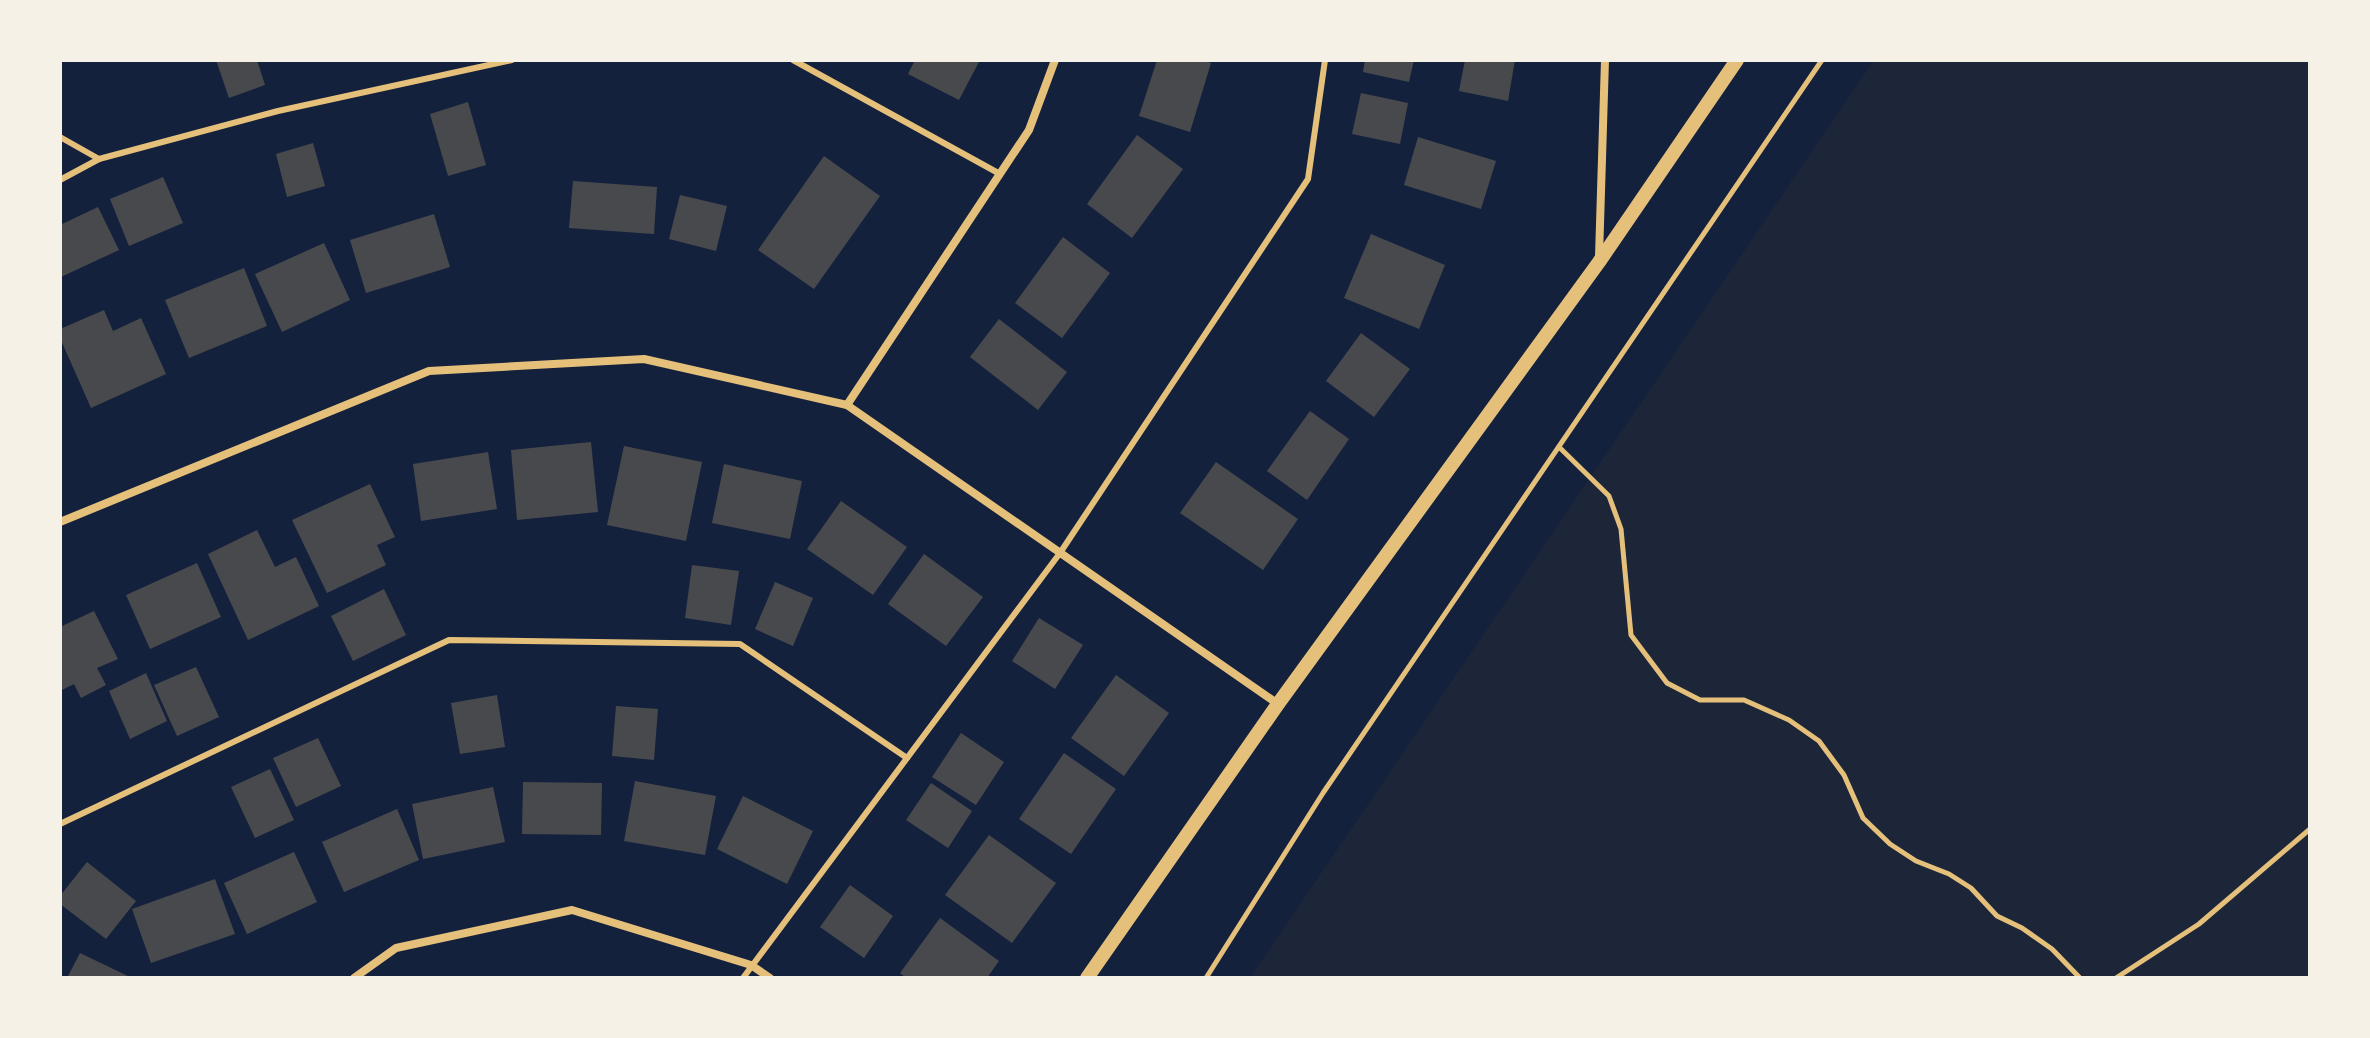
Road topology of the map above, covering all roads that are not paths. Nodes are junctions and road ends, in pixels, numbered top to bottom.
1 (512, 60) edge
2 (793, 60) edge
3 (1055, 60) edge
4 (1325, 60) edge
5 (1605, 60) edge
6 (1737, 60) edge
7 (60, 137) edge
8 (99, 159) junction
9 (1000, 174) junction
10 (60, 180) edge
11 (1599, 262) junction
12 (847, 405) junction
13 (60, 522) edge
14 (1060, 553) junction
15 (1278, 704) junction
16 (907, 758) junction
17 (60, 824) edge
18 (751, 965) junction
19 (354, 978) edge
20 (743, 978) edge
21 (770, 978) edge
22 (1087, 978) edge

1 - 8 lane
2 - 9 lane
3 - 9 street
4 - 14 lane
5 - 11 street
6 - 11 street
7 - 8 lane
8 - 10 lane
9 - 12 street
11 - 15 street
12 - 13 street
12 - 14 street
14 - 15 street
14 - 16 lane
15 - 22 street
16 - 17 lane
16 - 18 lane
18 - 19 street
18 - 20 lane
18 - 21 street

